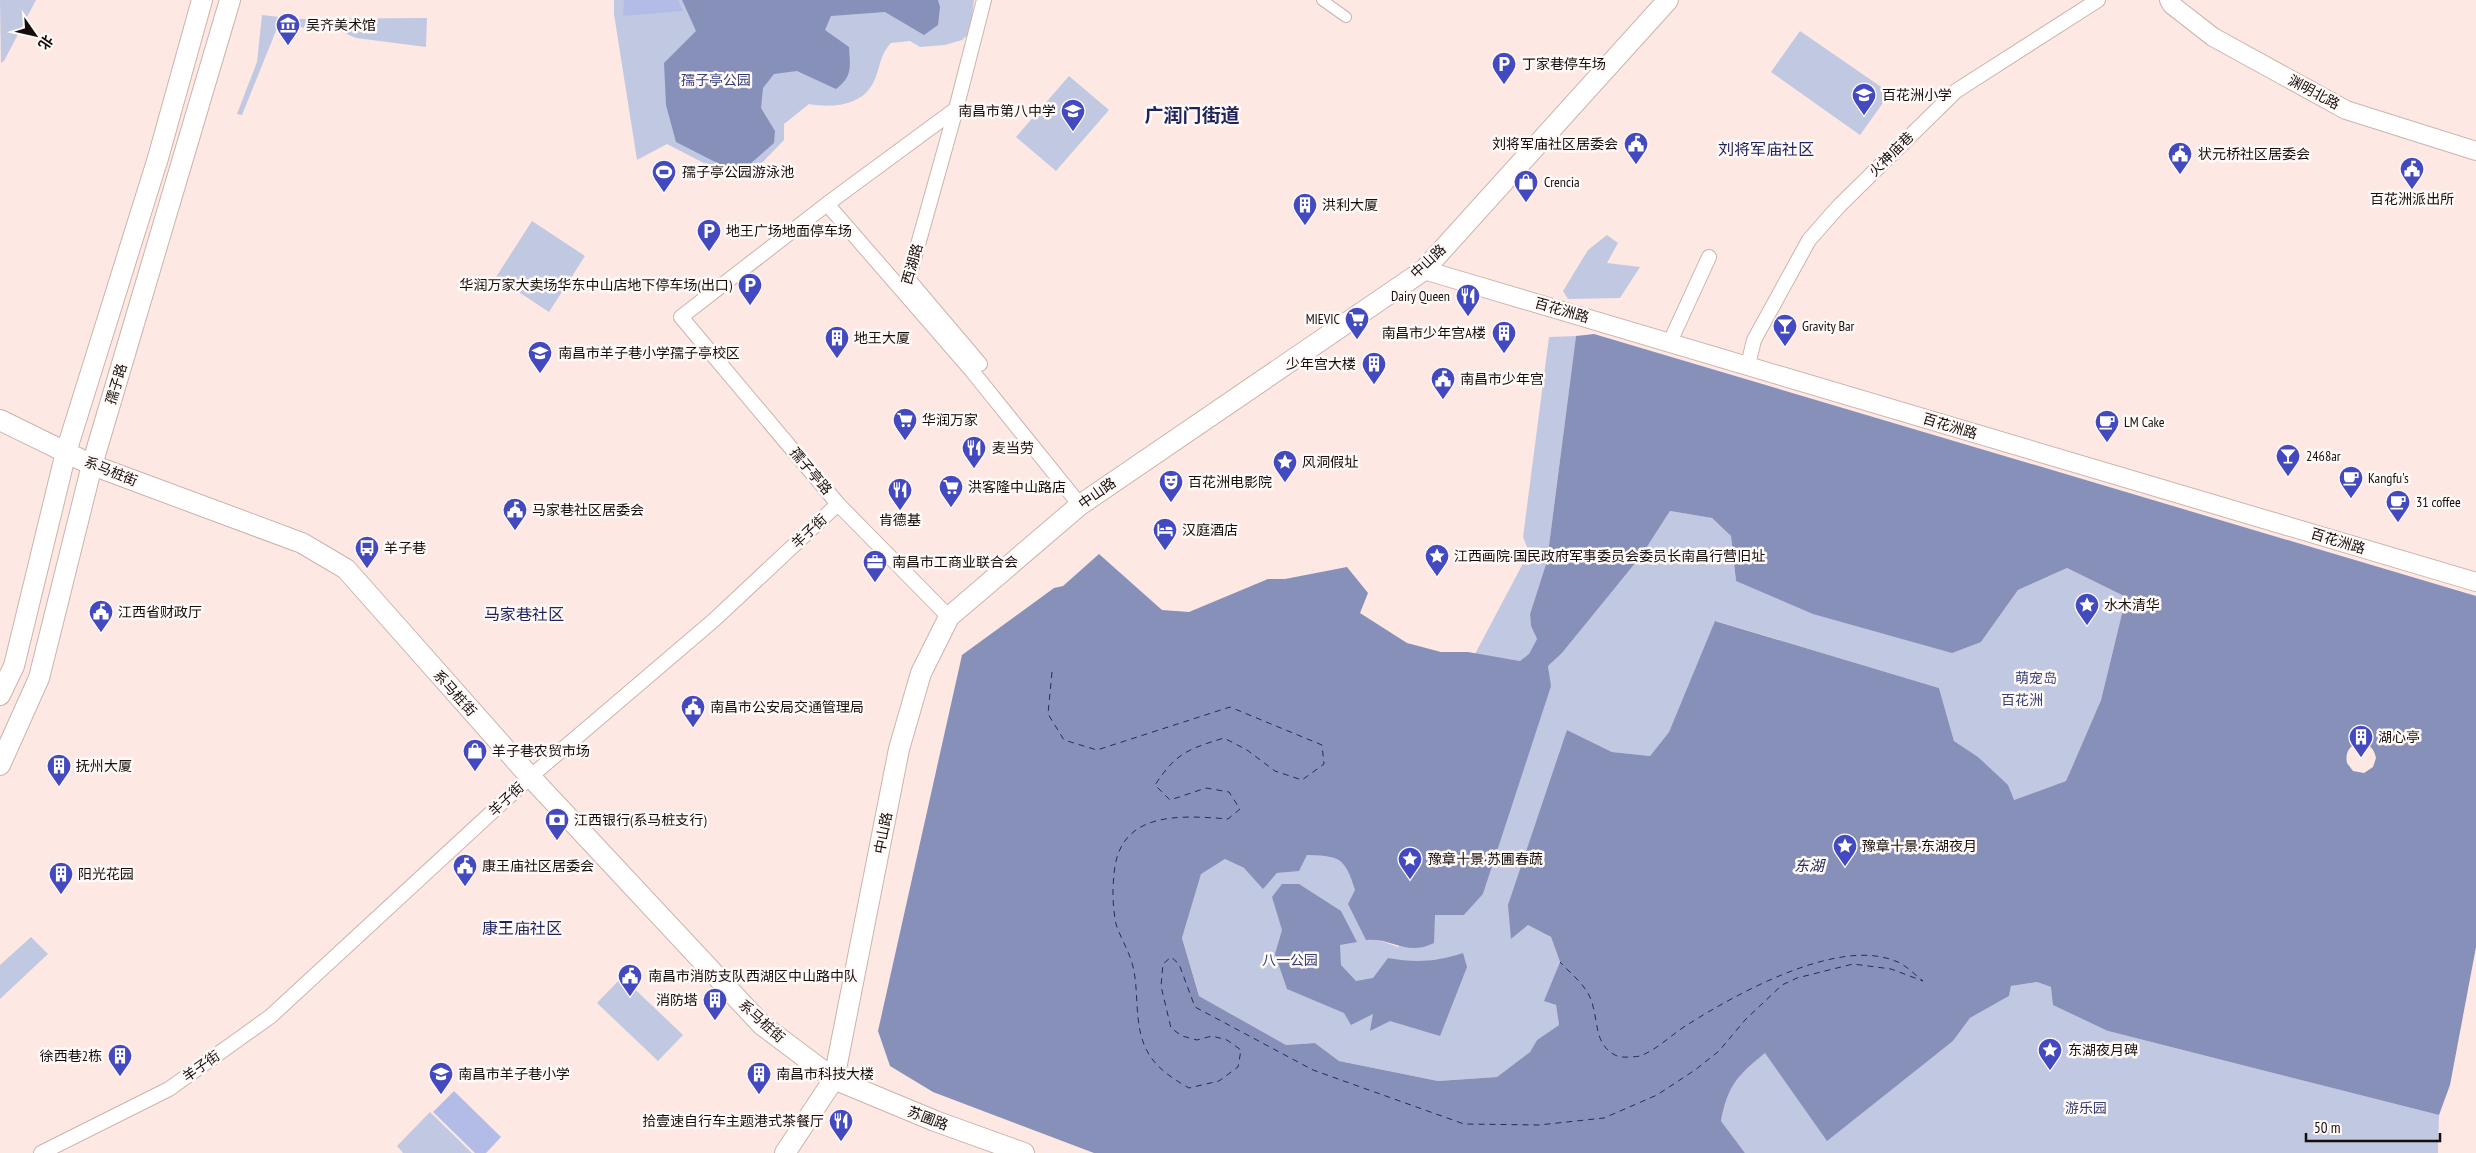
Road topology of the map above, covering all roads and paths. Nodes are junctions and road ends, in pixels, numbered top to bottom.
1 (202, 0) edge
2 (230, 0) edge
3 (984, 0) edge
4 (1322, 0) edge
5 (1668, 0) edge
6 (2098, 0) edge
7 (2169, 0) edge
8 (1346, 17) dead end
9 (956, 109) junction
10 (2476, 151) edge
11 (827, 204) junction
12 (1709, 257) dead end
13 (1424, 270) junction
14 (906, 285) junction
15 (1670, 342) junction
16 (980, 364) dead end
17 (1748, 365) junction
18 (0, 420) edge
19 (0, 430) edge
20 (65, 457) junction
21 (92, 465) junction
22 (838, 504) junction
23 (1080, 505) junction
24 (2476, 582) edge
25 (949, 618) junction
26 (0, 695) edge
27 (0, 765) edge
28 (530, 777) junction
29 (834, 1079) junction
30 (41, 1153) edge
31 (785, 1153) edge
32 (1024, 1153) edge

1 - 20 main road, 孺子路
2 - 21 main road, 孺子路
3 - 9 street, 西湖路
4 - 8 street
5 - 13 main road, 中山路
6 - 17 street, 火神庙巷
7 - 10 street, 渊明北路
9 - 11 street
9 - 14 street, 西湖路
11 - 14 street
11 - 22 street, 孺子亭路
12 - 15 street
13 - 15 street, 百花洲路
13 - 23 main road, 中山路
14 - 16 street
14 - 23 street, 西湖路
15 - 17 street, 百花洲路
17 - 24 street, 百花洲路
18 - 20 main road, 系马桩街
19 - 20 main road
20 - 21 main road, 系马桩街
20 - 26 main road, 孺子路
21 - 27 main road, 孺子路
21 - 28 main road, 系马桩街
22 - 25 street, 孺子亭路
22 - 28 street, 羊子街
23 - 25 main road, 中山路
25 - 29 main road, 中山路
28 - 29 main road, 系马桩街
28 - 30 street, 羊子街
29 - 31 main road, 中山路
29 - 32 main road, 苏圃路

